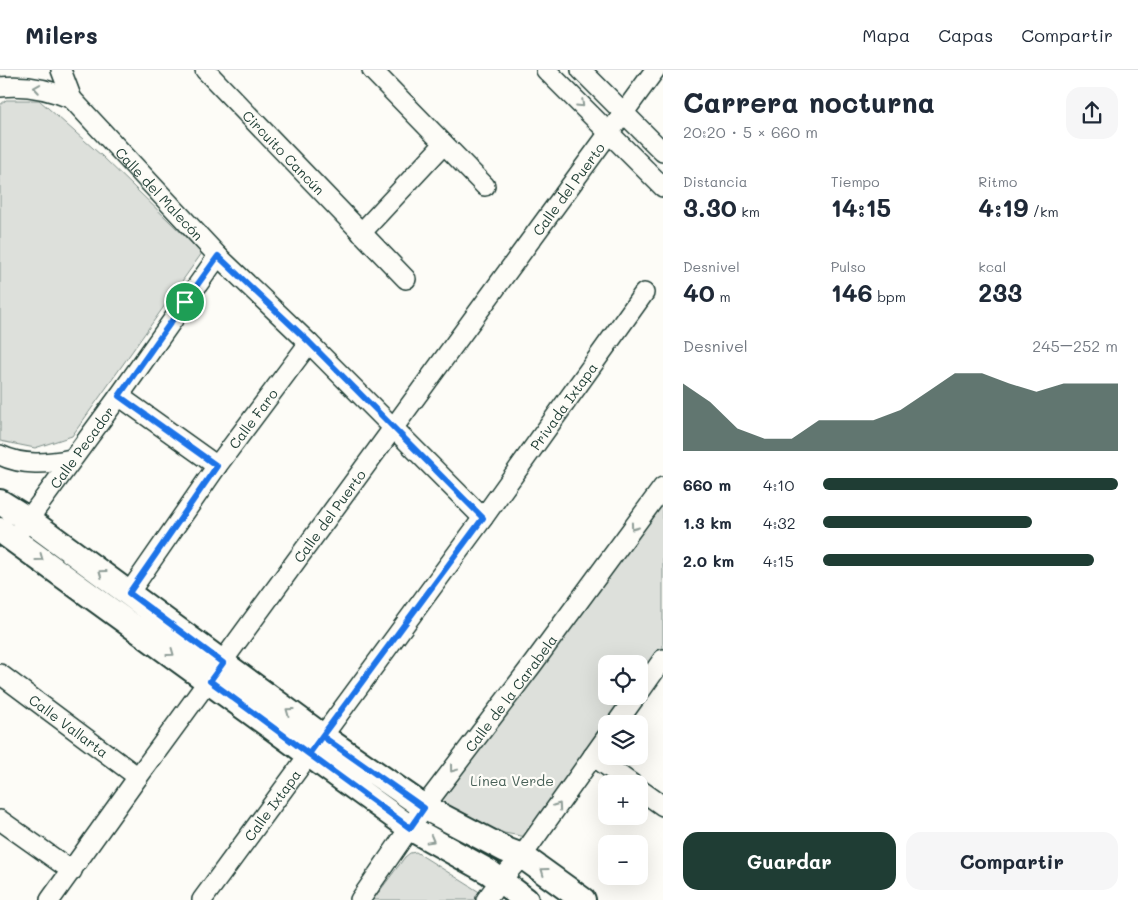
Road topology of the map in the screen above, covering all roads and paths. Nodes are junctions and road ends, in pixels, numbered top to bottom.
1 (61, 70) edge
2 (205, 70) edge
3 (372, 70) edge
4 (546, 70) edge
5 (581, 70) edge
6 (655, 70) edge
7 (0, 87) edge
8 (72, 99) junction
9 (624, 113) junction
10 (610, 133) junction
11 (444, 144) junction
12 (663, 152) edge
13 (485, 186) dead end
14 (663, 187) edge
15 (361, 233) junction
16 (218, 256) junction
17 (406, 279) dead end
18 (644, 293) dead end
19 (309, 342) junction
20 (119, 396) junction
21 (393, 428) junction
22 (0, 455) edge
23 (71, 459) junction
24 (217, 466) junction
25 (663, 488) edge
26 (0, 502) edge
27 (483, 518) junction
28 (29, 520) junction
29 (7, 534) edge
30 (129, 593) junction
31 (663, 659) edge
32 (216, 672) junction
33 (0, 674) edge
34 (648, 680) edge
35 (315, 745) junction
36 (598, 749) edge
37 (593, 756) junction
38 (619, 775) edge
39 (138, 778) junction
40 (648, 795) edge
41 (663, 806) edge
42 (424, 808) junction
43 (0, 820) edge
44 (410, 828) junction
45 (522, 856) junction
46 (72, 871) junction
47 (500, 881) junction
48 (50, 900) edge
49 (202, 900) edge
50 (360, 900) edge
51 (486, 900) edge
52 (526, 900) edge
53 (584, 900) edge

1 - 8 street
2 - 15 street, Circuito Cancún
3 - 11 street
4 -> 10 street
5 - 9 street
6 - 9 street, Calle del Puerto
8 -> 7 street
8 - 16 street, Calle del Malecón
9 - 10 street, Calle del Puerto
9 - 12 street
10 - 14 street
10 - 21 street, Calle del Puerto
11 - 13 street
11 - 15 street
15 - 17 street, Circuito Cancún
16 - 19 street, Calle del Malecón
16 - 20 street, Calle Pecador
18 - 27 street, Privada Ixtapa
19 - 21 street, Calle del Malecón
19 - 24 street, Calle Faro
20 - 23 street, Calle Pecador
20 - 24 street
21 - 27 street, Calle del Malecón
21 - 32 street, Calle del Puerto
22 - 23 street
23 - 28 street, Calle Pecador
24 - 30 street, Calle Faro
25 -> 42 street, Calle de la Carabela
26 - 28 main road
27 - 35 street, Calle Ixtapa
28 - 29 street, Calle Pecador
30 -> 28 main road
29 -> 32 main road
30 - 32 main road
31 - 34 street
32 - 35 main road
32 - 39 street, Calle del Puerto
33 - 39 street, Calle Vallarta
35 - 42 main road
35 - 44 main road
35 - 49 street, Calle Ixtapa
36 - 37 street
37 - 38 street
45 -> 37 street
39 - 46 street, Calle del Puerto
40 - 41 street
42 - 44 street, Calle de la Carabela
42 - 45 main road
43 - 46 street
44 -> 47 main road
44 - 50 street, Calle de la Carabela
45 - 47 street
53 -> 45 main road
46 - 48 street, Calle del Puerto
47 - 51 street
47 - 52 main road

